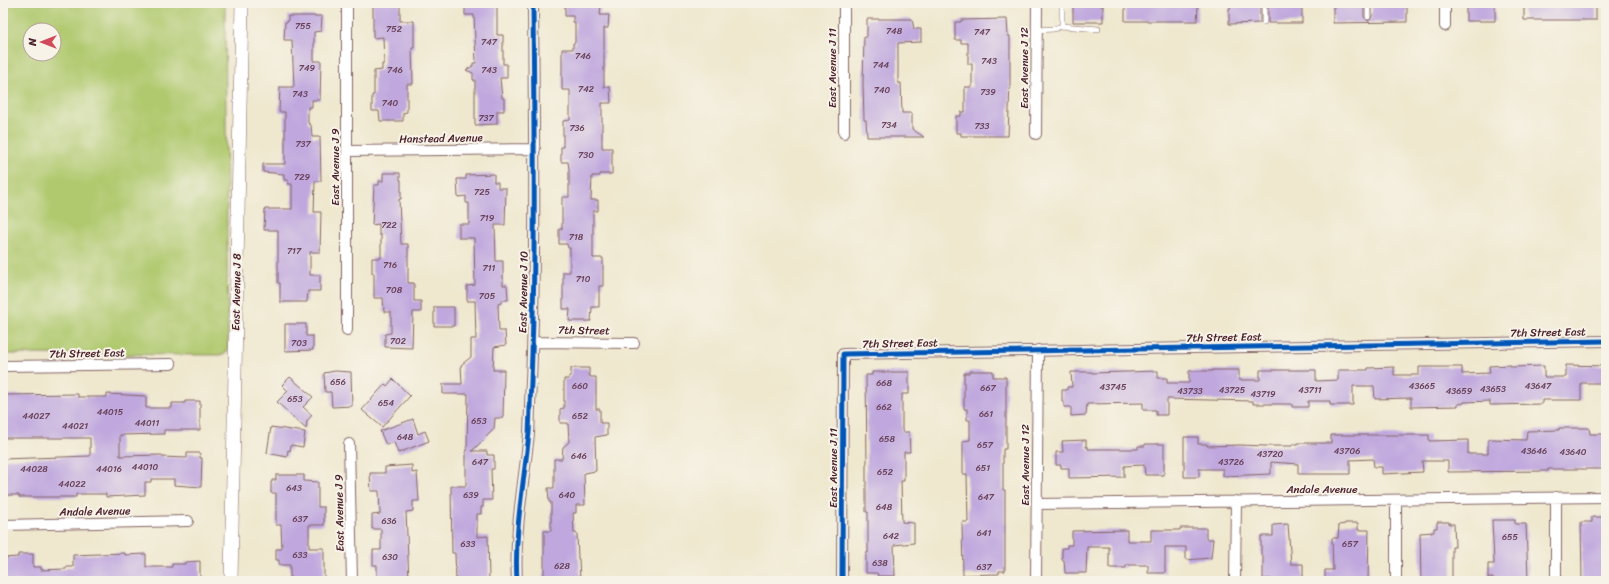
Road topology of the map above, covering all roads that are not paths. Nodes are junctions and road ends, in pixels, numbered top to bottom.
1 (242, 3) edge
2 (347, 3) edge
3 (533, 3) edge
4 (844, 3) edge
5 (1037, 3) edge
6 (1062, 3) edge
7 (1264, 3) edge
8 (1368, 3) edge
9 (1445, 3) edge
10 (1368, 17) dead end
11 (1264, 22) dead end
12 (1062, 26) junction
13 (1445, 26) dead end
14 (1098, 29) dead end
15 (1037, 30) junction
16 (844, 133) dead end
17 (1036, 134) dead end
18 (535, 149) junction
19 (347, 151) junction
20 (347, 330) dead end
21 (1606, 341) edge
22 (533, 342) junction
23 (634, 343) dead end
24 (1038, 350) junction
25 (843, 354) joint
26 (171, 364) dead end
27 (3, 366) edge
28 (349, 444) dead end
29 (1606, 497) edge
30 (1556, 498) junction
31 (1396, 500) junction
32 (1236, 501) junction
33 (1037, 504) junction
34 (188, 521) dead end
35 (3, 525) edge
36 (231, 581) edge
37 (352, 581) edge
38 (517, 581) edge
39 (842, 581) edge
40 (1036, 581) edge
41 (1235, 581) edge
42 (1396, 581) edge
43 (1556, 581) edge

1 - 36 street, East Avenue J 8
2 - 19 street, East Avenue J 9
3 - 18 street, East Avenue J 10
4 - 16 street, East Avenue J 11
5 - 15 street, East Avenue J 12
6 - 12 lane
7 - 11 lane
8 - 10 lane
9 - 13 street
12 - 14 lane
12 - 15 lane
15 - 17 street, East Avenue J 12
18 - 19 street, Hanstead Avenue
18 - 22 street, East Avenue J 10
19 - 20 street, East Avenue J 9
21 - 24 street, 7th Street East
22 - 23 street, 7th Street
22 - 38 street, East Avenue J 10
24 - 25 street, 7th Street East
24 - 33 street, East Avenue J 12
25 - 39 street, East Avenue J 11
26 - 27 street, 7th Street East
28 - 37 street, East Avenue J 9
29 - 30 street, Andale Avenue
30 - 31 street, Andale Avenue
30 - 43 street
31 - 32 street, Andale Avenue
31 - 42 street
32 - 33 street, Andale Avenue
32 - 41 street
33 - 40 street, East Avenue J 12
34 - 35 street, Andale Avenue

